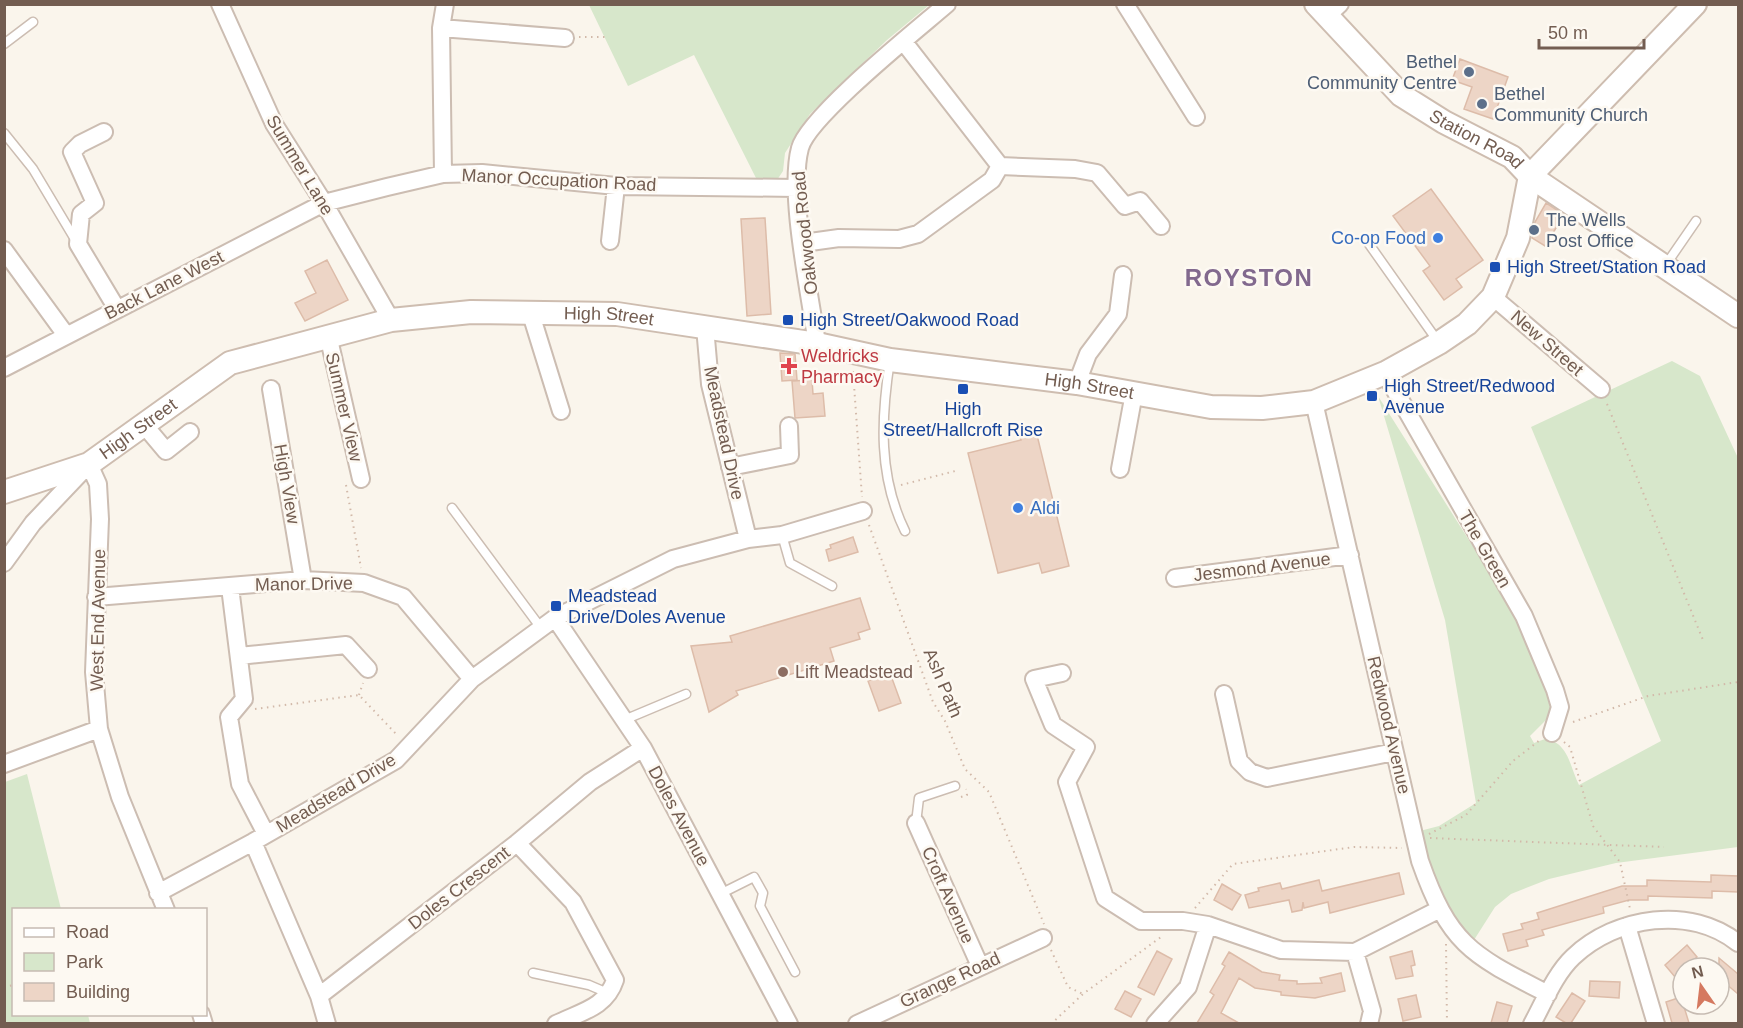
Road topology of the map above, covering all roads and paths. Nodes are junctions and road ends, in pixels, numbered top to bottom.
1 (220, 4) edge
2 (445, 4) edge
3 (947, 4) edge
4 (1125, 4) edge
5 (1695, 4) edge
6 (1327, 9) edge
7 (33, 22) dead end
8 (441, 28) junction
9 (606, 37) dead end
10 (565, 38) joint
11 (903, 41) junction
12 (4, 44) edge
13 (1196, 117) dead end
14 (104, 132) dead end
15 (4, 133) edge
16 (1000, 166) junction
17 (443, 174) junction
18 (1530, 176) junction
19 (616, 186) junction
20 (796, 188) junction
21 (324, 203) junction
22 (1696, 221) dead end
23 (1161, 226) dead end
24 (610, 241) dead end
25 (803, 243) junction
26 (78, 244) junction
27 (1369, 244) dead end
28 (4, 250) edge
29 (1665, 266) junction
30 (1123, 275) dead end
31 (1493, 297) junction
32 (117, 309) junction
33 (530, 311) junction
34 (1738, 316) edge
35 (391, 320) junction
36 (705, 327) junction
37 (66, 335) junction
38 (328, 335) junction
39 (1439, 343) junction
40 (817, 344) junction
41 (851, 351) junction
42 (890, 360) junction
43 (4, 368) edge
44 (1385, 373) junction
45 (1077, 383) junction
46 (271, 389) dead end
47 (1600, 389) joint
48 (1134, 393) junction
49 (1314, 402) junction
50 (561, 411) dead end
51 (145, 426) junction
52 (789, 426) dead end
53 (190, 432) dead end
54 (88, 464) junction
55 (730, 467) junction
56 (1120, 469) dead end
57 (959, 470) dead end
58 (897, 475) dead end
59 (361, 479) dead end
60 (4, 492) edge
61 (452, 508) dead end
62 (863, 511) junction
63 (905, 531) dead end
64 (782, 535) junction
65 (748, 539) junction
66 (1350, 555) junction
67 (4, 563) edge
68 (1175, 578) dead end
69 (303, 580) junction
70 (832, 586) dead end
71 (230, 587) junction
72 (96, 597) junction
73 (548, 623) junction
74 (1703, 640) dead end
75 (239, 656) junction
76 (368, 669) dead end
77 (1062, 673) dead end
78 (472, 679) junction
79 (1738, 682) edge
80 (686, 694) dead end
81 (1224, 694) dead end
82 (244, 699) junction
83 (624, 720) junction
84 (1554, 728) junction
85 (99, 729) junction
86 (408, 747) junction
87 (643, 748) junction
88 (1394, 752) junction
89 (4, 764) edge
90 (955, 786) dead end
91 (916, 823) joint
92 (1420, 837) junction
93 (260, 838) junction
94 (518, 843) junction
95 (1609, 847) junction
96 (1664, 847) dead end
97 (158, 893) junction
98 (720, 894) junction
99 (166, 908) edge
100 (1440, 909) junction
101 (1184, 921) junction
102 (1208, 925) junction
103 (1630, 925) junction
104 (1452, 929) junction
105 (1736, 936) edge
106 (1043, 938) junction
107 (1355, 952) junction
108 (980, 966) junction
109 (795, 972) dead end
110 (533, 973) dead end
111 (611, 994) junction
112 (1083, 994) junction
113 (1548, 994) junction
114 (319, 996) junction
115 (327, 1023) edge
116 (556, 1023) edge
117 (789, 1023) edge
118 (857, 1023) edge
119 (1051, 1023) edge
120 (1155, 1023) edge
121 (1370, 1023) edge
122 (1447, 1023) edge
123 (1532, 1023) edge
124 (1656, 1023) edge

1 - 21 street, Summer Lane
2 - 8 street
3 - 11 street, Oakwood Road
4 - 13 street
5 - 18 main road
6 - 18 main road, Station Road
7 - 12 lane
8 - 10 street
8 - 17 street
9 - 10 path
11 - 16 street
11 - 20 street, Oakwood Road
14 - 26 street
15 - 26 lane
16 - 23 street
16 - 25 street
17 - 19 street, Manor Occupation Road
17 - 21 street, Manor Occupation Road
18 - 29 main road, Station Road
18 - 31 main road, High Street
19 - 20 street, Manor Occupation Road
19 - 24 street
20 - 25 street, Oakwood Road
21 - 32 street, Back Lane West
21 - 35 street, Summer Lane
22 - 29 lane
25 - 40 street, Oakwood Road
26 - 32 street
27 - 39 lane
28 - 37 street
29 - 34 main road, Station Road
30 - 45 street
31 - 39 main road, High Street
31 - 47 street, New Street
32 - 37 street, Back Lane West
33 - 35 main road, High Street
33 - 36 main road, High Street
33 - 50 street
35 - 38 main road, High Street
36 - 40 main road, High Street
36 - 55 street, Meadstead Drive
37 - 43 street, Back Lane West
38 - 51 main road, High Street
38 - 59 street, Summer View
39 - 44 main road, High Street
40 - 41 main road, High Street
41 - 42 main road, High Street
41 - 62 path, Ash Path
42 - 45 main road, High Street
42 - 63 lane
44 - 49 main road, High Street
44 - 84 street, The Green
45 - 48 main road, High Street
46 - 69 street, High View
47 - 74 path
48 - 49 main road, High Street
48 - 56 street
49 - 66 street, Redwood Avenue
51 - 53 street
51 - 54 main road, High Street
52 - 55 street
54 - 60 main road, High Street
54 - 67 street
54 - 72 street, West End Avenue
55 - 65 street, Meadstead Drive
57 - 58 path
61 - 73 lane
62 - 64 street, Meadstead Drive
62 - 106 path, Ash Path
64 - 65 street, Meadstead Drive
64 - 70 lane
65 - 73 street, Meadstead Drive
66 - 68 street, Jesmond Avenue
66 - 88 street, Redwood Avenue
69 - 71 street, Manor Drive
69 - 78 street, Manor Drive
71 - 72 street, Manor Drive
71 - 75 street
72 - 85 street, West End Avenue
73 - 78 street, Meadstead Drive
73 - 83 street, Doles Avenue
75 - 76 street
75 - 82 street
77 - 101 street
78 - 86 street, Meadstead Drive
79 - 84 path
80 - 83 lane
81 - 88 street
82 - 86 path
82 - 93 street
83 - 87 street, Doles Avenue
84 - 92 path
84 - 95 path
85 - 89 street
85 - 97 street, West End Avenue
86 - 93 street, Meadstead Drive
87 - 94 street
87 - 98 street, Doles Avenue
88 - 92 street, Redwood Avenue
90 - 91 lane
91 - 108 street, Croft Avenue
92 - 95 path
92 - 100 street, Redwood Avenue
92 - 101 path
93 - 97 street, Meadstead Drive
93 - 114 street
94 - 111 street, Doles Crescent
94 - 114 street, Doles Crescent
95 - 96 path
95 - 103 path
97 - 99 street, West End Avenue
98 - 109 lane
98 - 117 street, Doles Avenue
100 - 104 street, Redwood Avenue
100 - 107 street
101 - 102 street
101 - 112 path
102 - 107 street
102 - 120 street
103 - 105 street
103 - 113 street
103 - 124 street
104 - 113 street, Redwood Avenue
104 - 122 path
106 - 108 street, Grange Road
106 - 112 path, Ash Path
107 - 121 street
108 - 118 street, Grange Road
110 - 111 lane
111 - 116 street
112 - 119 path
113 - 123 street
114 - 115 street

